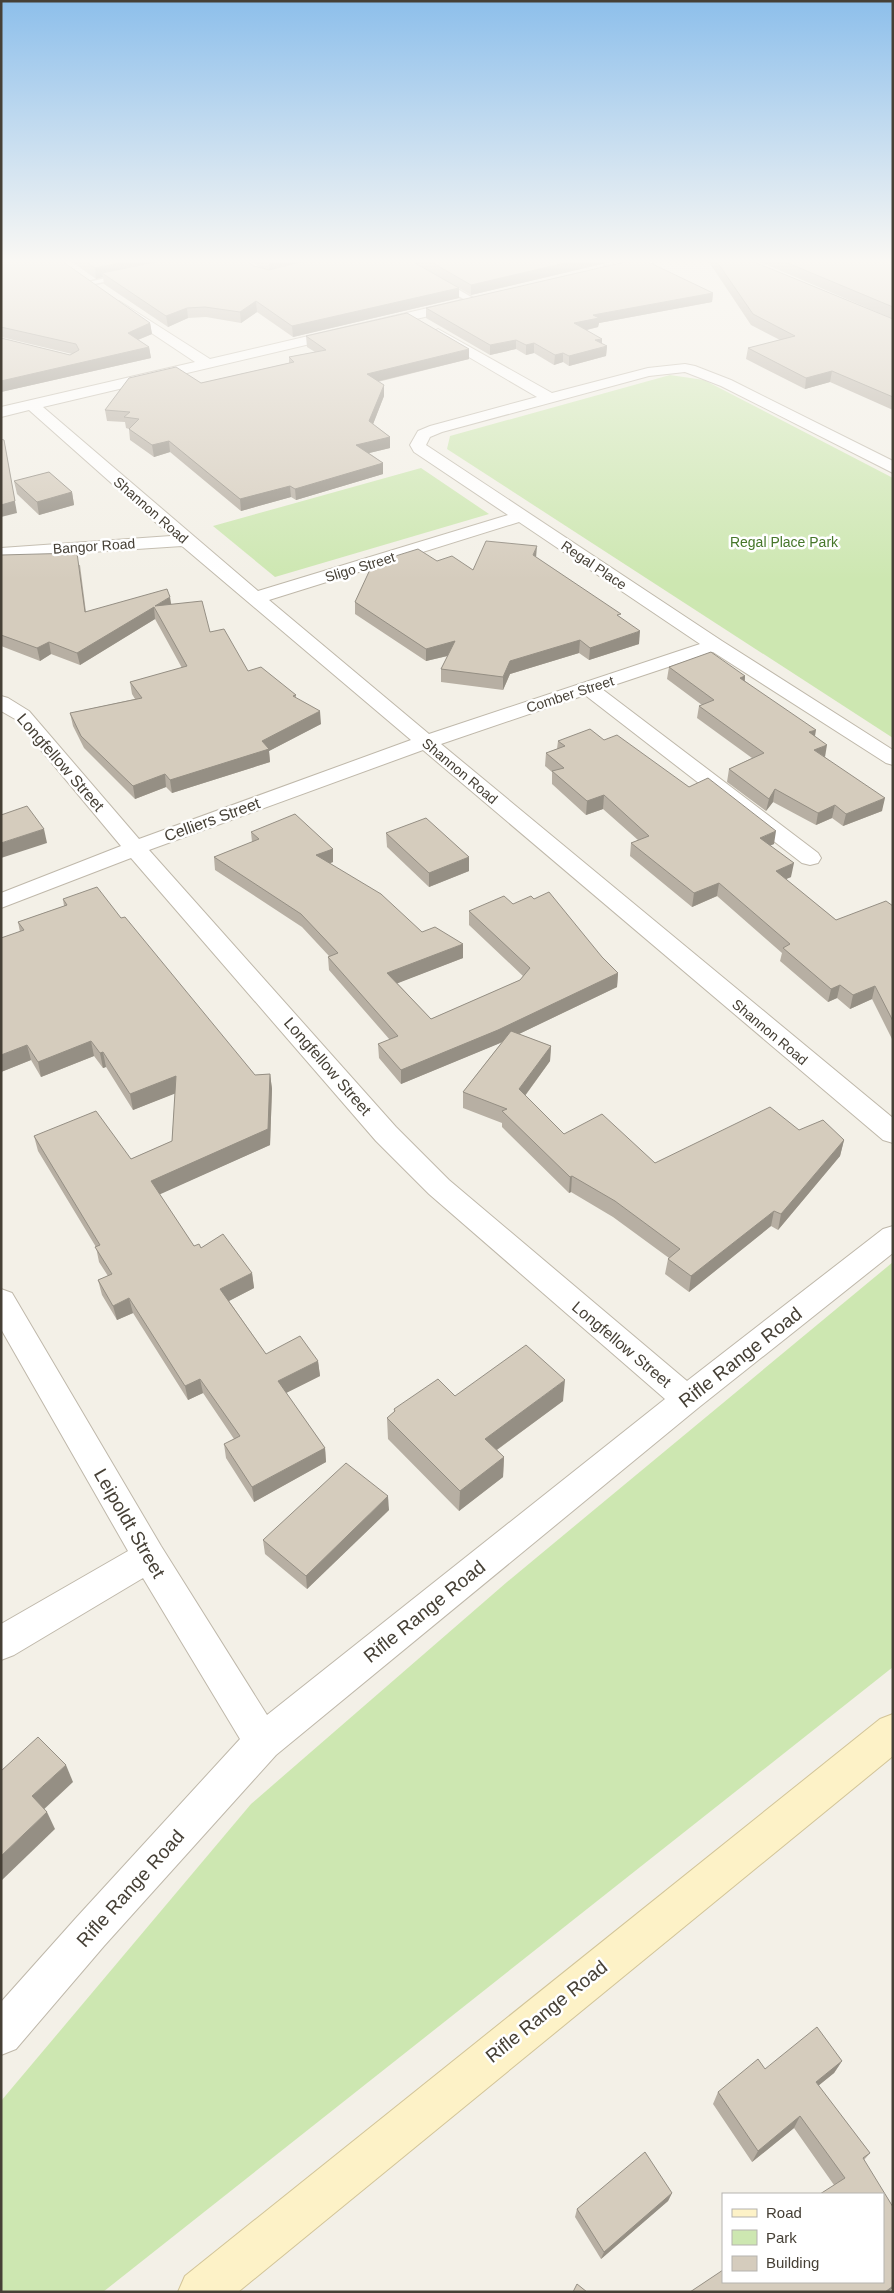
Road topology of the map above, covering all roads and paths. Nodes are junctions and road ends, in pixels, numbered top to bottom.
1 (199, 366) edge
2 (494, 366) edge
3 (549, 398) junction
4 (32, 405) junction
5 (1, 412) edge
6 (893, 468) edge
7 (522, 516) junction
8 (186, 540) junction
9 (1, 553) edge
10 (255, 598) junction
11 (715, 645) junction
12 (588, 688) junction
13 (1, 702) edge
14 (425, 741) junction
15 (893, 759) edge
16 (135, 848) junction
17 (810, 858) dead end
18 (1, 901) edge
19 (893, 1133) edge
20 (893, 1237) edge
21 (1, 1301) edge
22 (687, 1399) junction
23 (149, 1557) junction
24 (1, 1643) edge
25 (893, 1732) edge
26 (263, 1742) junction
27 (1, 2034) edge
28 (201, 2292) edge

1 - 4 street
2 - 3 street
3 - 6 street, Regal Place
3 - 7 street, Regal Place
4 - 5 street
4 - 8 street, Shannon Road
7 - 10 street, Sligo Street
7 - 11 street, Regal Place
8 - 9 street, Bangor Road
8 - 10 street, Shannon Road
10 - 14 street, Shannon Road
11 - 12 street, Comber Street
11 - 15 street, Regal Place
12 - 14 street, Comber Street
12 - 17 street
13 - 16 street, Longfellow Street
14 - 16 street, Celliers Street
14 - 19 street, Shannon Road
16 - 18 street, Celliers Street
16 - 22 street, Longfellow Street
20 - 22 street, Rifle Range Road
21 - 23 street, Leipoldt Street
22 - 26 street, Rifle Range Road
23 - 24 street
23 - 26 street, Leipoldt Street
25 - 28 main road, Rifle Range Road
26 - 27 street, Rifle Range Road

